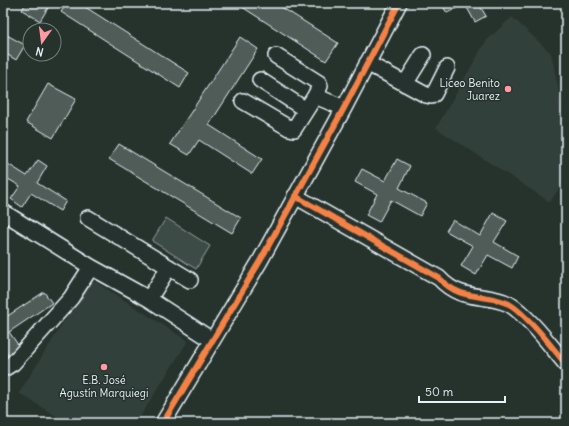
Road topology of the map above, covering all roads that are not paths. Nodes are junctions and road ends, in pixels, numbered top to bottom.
1 (399, 3) edge
2 (423, 54) dead end
3 (276, 56) dead end
4 (368, 63) junction
5 (447, 68) dead end
6 (260, 80) dead end
7 (405, 84) junction
8 (315, 96) junction
9 (243, 100) dead end
10 (344, 108) junction
11 (306, 110) junction
12 (295, 196) junction
13 (3, 212) edge
14 (88, 218) dead end
15 (91, 267) junction
16 (169, 267) junction
17 (190, 280) dead end
18 (149, 299) junction
19 (212, 340) junction
20 (566, 364) edge
21 (3, 368) edge
22 (163, 423) edge

1 - 4 street
2 - 7 street
3 - 8 street
4 - 7 street
4 - 10 street
5 - 7 street
6 - 11 street
8 - 10 street
8 - 11 street
9 - 11 street
10 - 12 street
12 - 19 street
12 - 20 street
13 - 15 street
14 - 16 street
15 - 18 street
15 - 21 street
16 - 17 street
16 - 18 street
18 - 19 street
19 - 22 street

